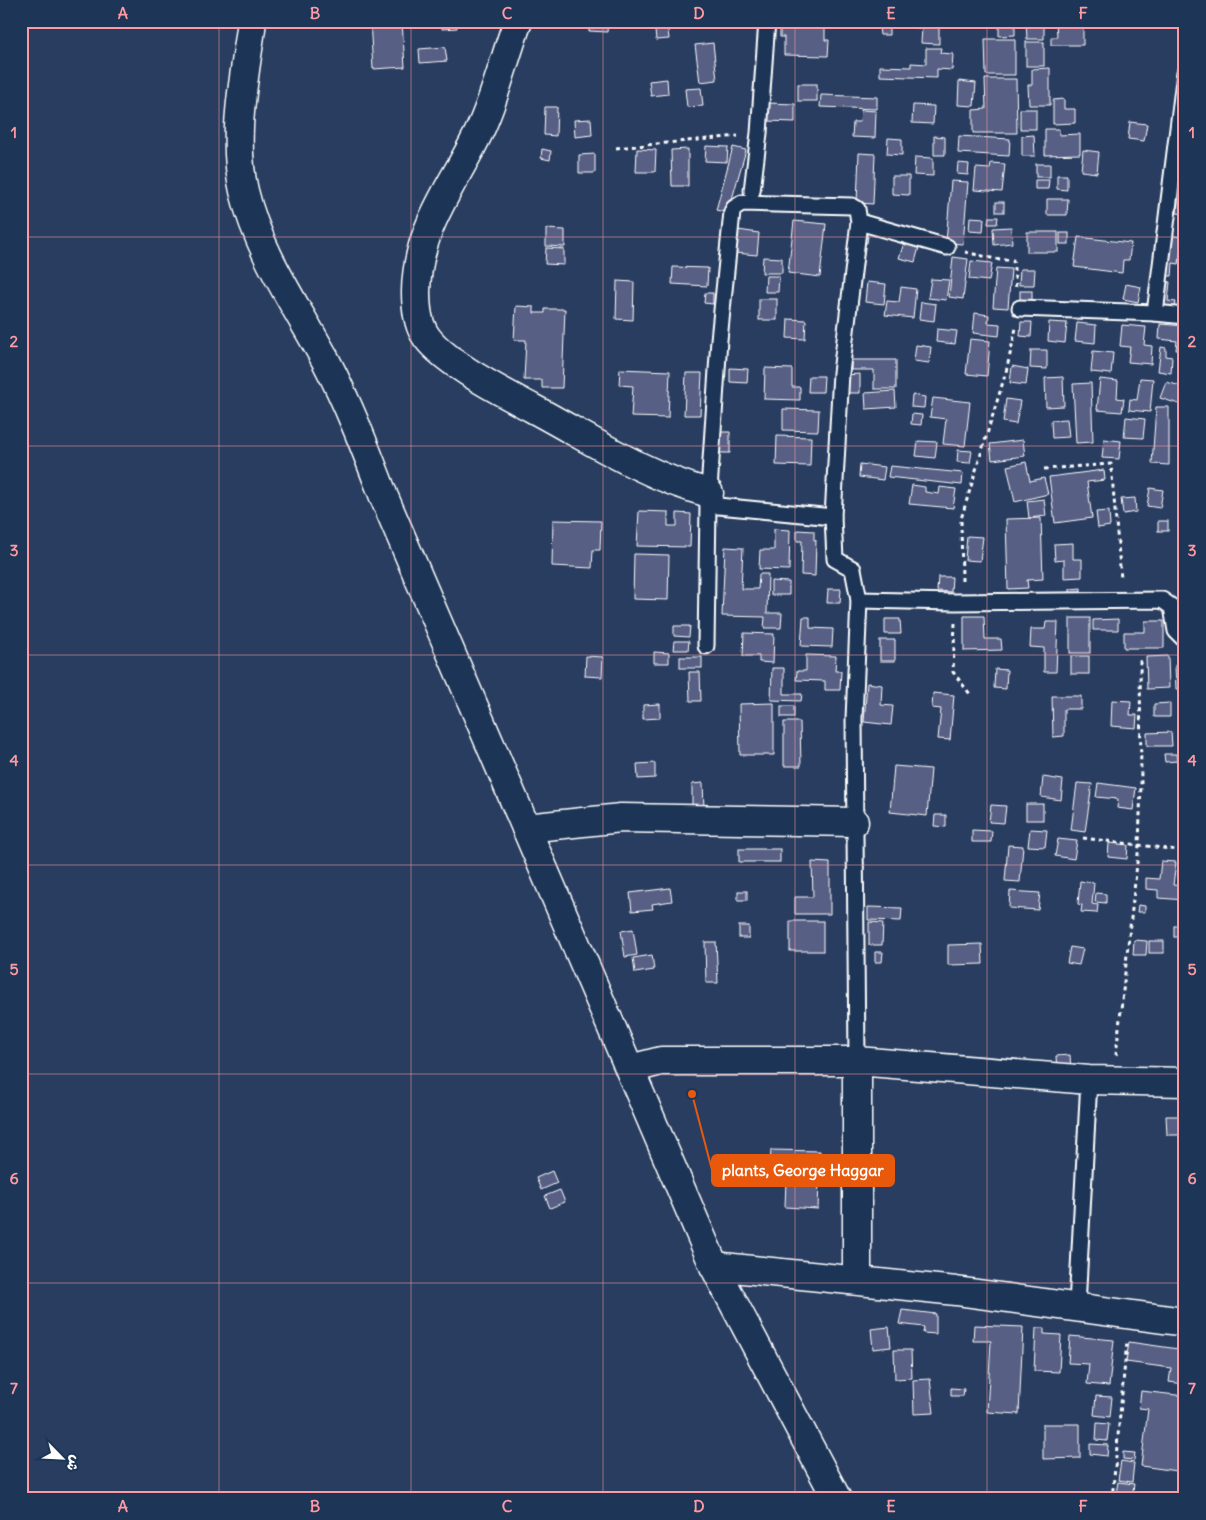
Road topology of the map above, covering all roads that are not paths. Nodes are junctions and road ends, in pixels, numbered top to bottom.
1 (252, 21) edge
2 (518, 21) edge
3 (767, 21) edge
4 (1185, 72) edge
5 (752, 191) dead end
6 (859, 222) junction
7 (948, 247) road end
8 (1020, 308) road end
9 (1156, 313) junction
10 (1185, 316) edge
11 (708, 499) junction
12 (833, 517) junction
13 (859, 600) junction
14 (1185, 640) edge
15 (706, 646) dead end
16 (854, 822) junction
17 (526, 828) junction
18 (857, 1062) junction
19 (630, 1068) junction
20 (1101, 1079) junction
21 (1185, 1082) edge
22 (714, 1266) junction
23 (857, 1279) junction
24 (1077, 1306) junction
25 (1185, 1322) edge
26 (837, 1499) edge

1 - 17 street
2 - 11 street
3 - 5 lane
4 - 9 lane
6 - 7 lane
6 - 11 lane
6 - 12 lane
8 - 9 lane
9 - 10 lane
11 - 12 lane
11 - 15 lane
12 - 13 lane
13 - 14 lane
13 - 16 lane
16 - 17 street
16 - 18 lane
17 - 19 street
18 - 19 street
18 - 20 street
18 - 23 street
19 - 22 street
20 - 21 street
20 - 24 lane
22 - 23 street
22 - 26 street
23 - 24 street
24 - 25 street

